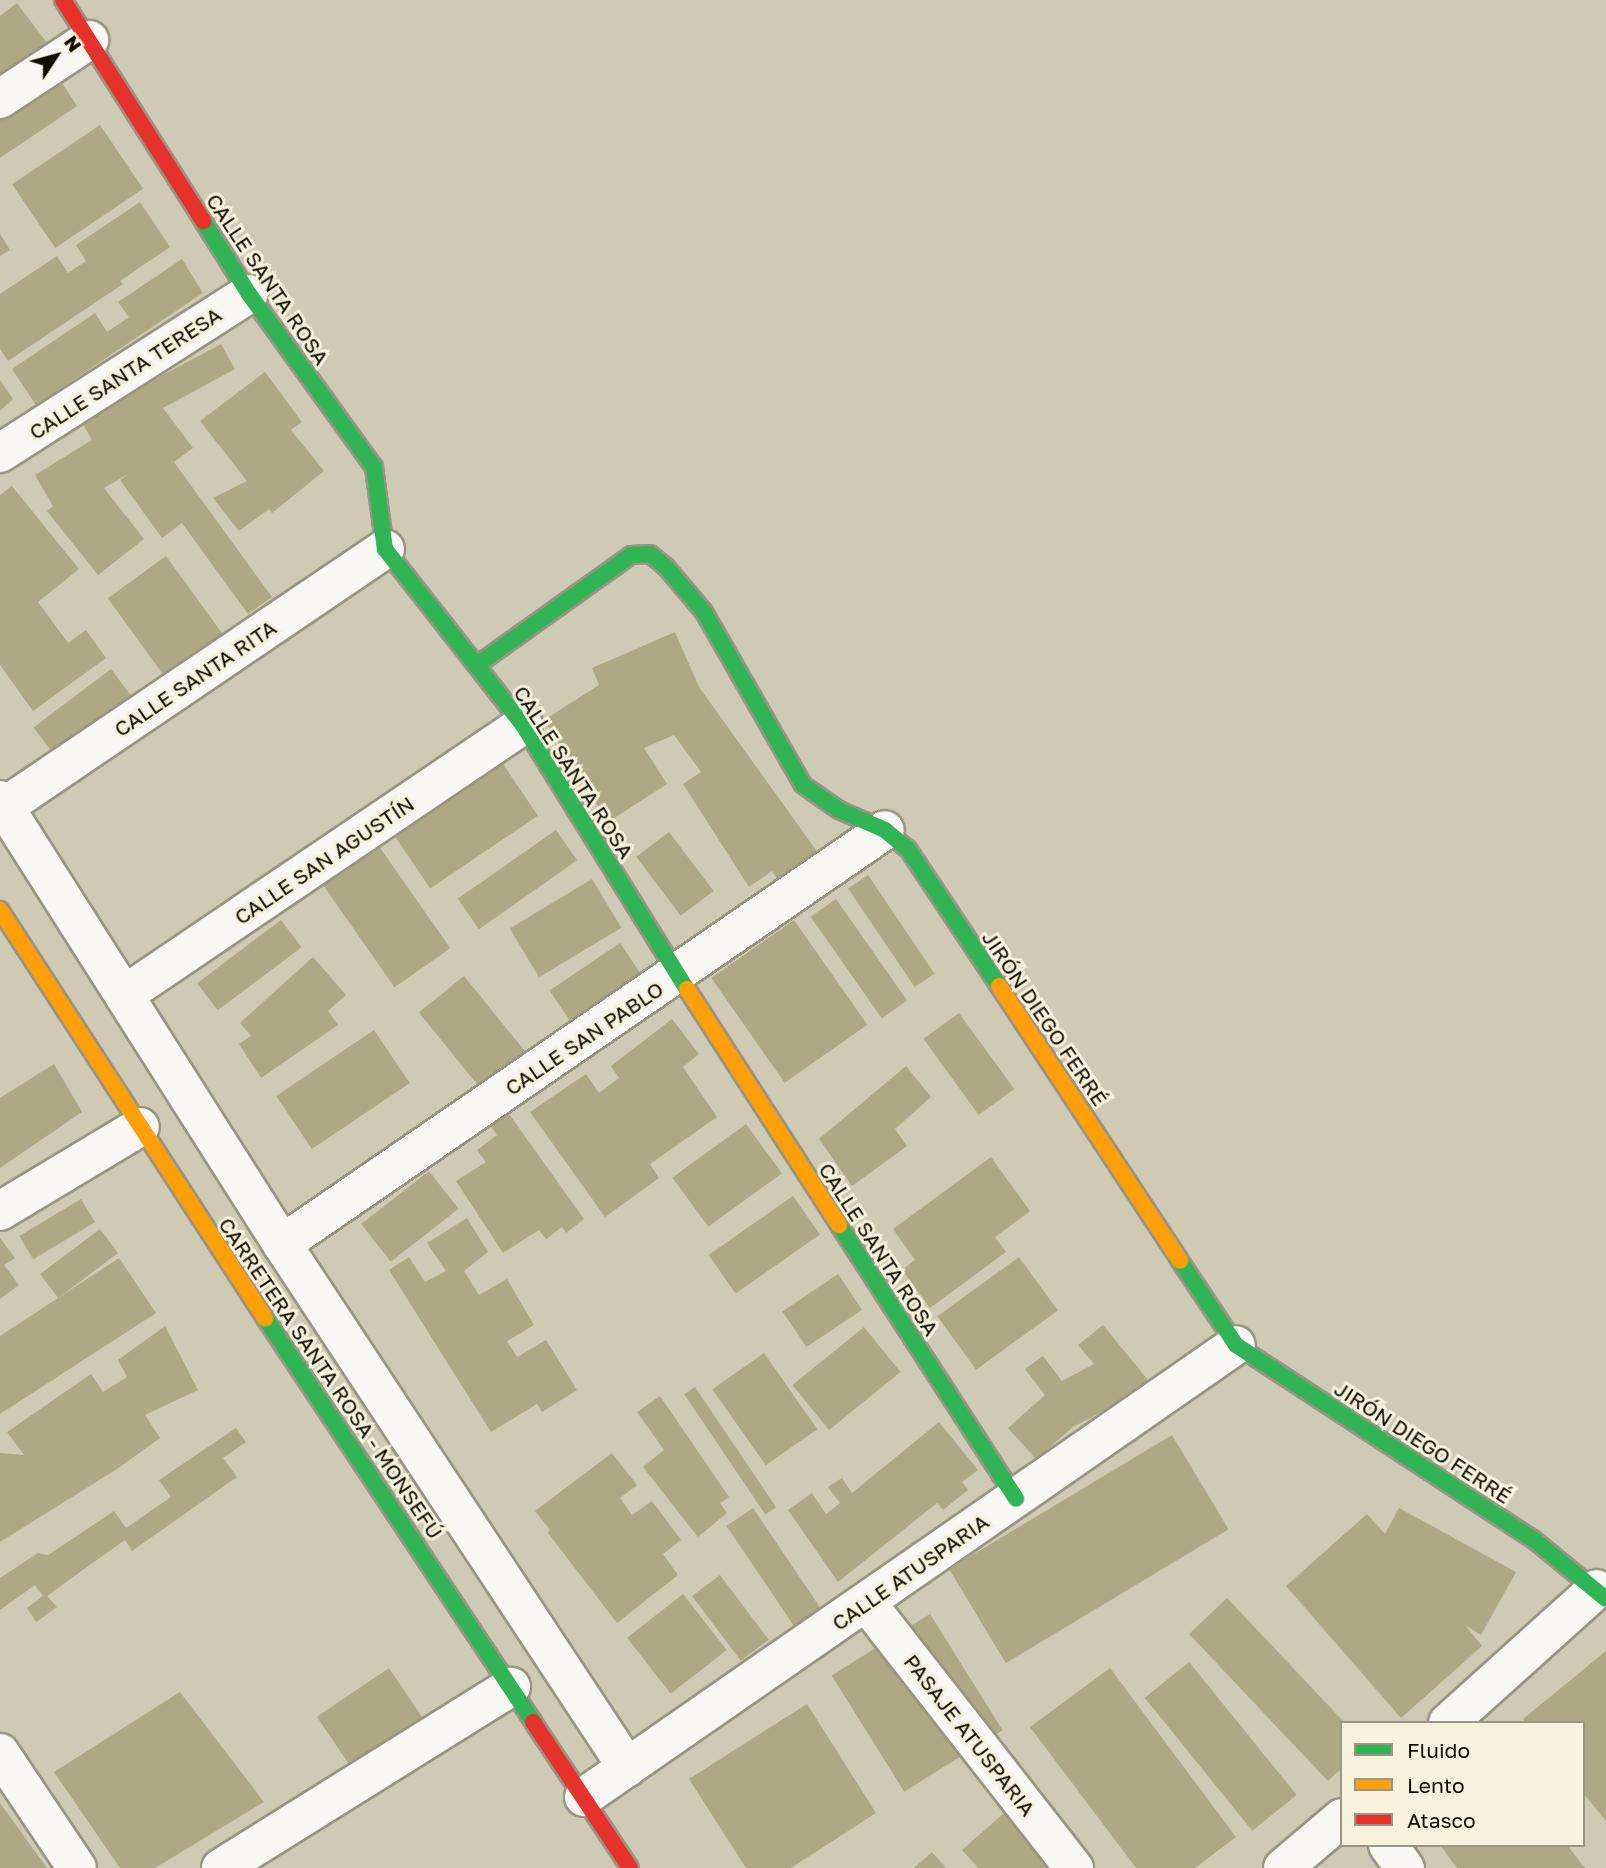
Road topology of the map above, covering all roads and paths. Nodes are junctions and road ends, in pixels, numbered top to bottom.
1 (63, 0) edge
2 (89, 40) junction
3 (0, 99) edge
4 (249, 294) junction
5 (0, 453) edge
6 (385, 549) junction
7 (477, 665) junction
8 (523, 725) junction
9 (2, 803) edge
10 (885, 830) junction
11 (0, 910) edge
12 (677, 974) junction
13 (124, 995) junction
14 (140, 1128) junction
15 (0, 1212) edge
16 (282, 1244) junction
17 (1236, 1345) junction
18 (1016, 1499) junction
19 (1601, 1594) edge
20 (866, 1602) junction
21 (511, 1687) junction
22 (1450, 1721) edge
23 (0, 1753) edge
24 (627, 1768) junction
25 (584, 1797) junction
26 (1340, 1820) edge
27 (1389, 1847) edge
28 (77, 1868) edge
29 (220, 1868) edge
30 (631, 1868) edge
31 (1074, 1868) edge
32 (1283, 1868) edge
33 (1405, 1868) edge

1 - 2 street, CALLE SANTA ROSA
2 - 3 street
2 - 4 street, CALLE SANTA ROSA
4 - 5 street, CALLE SANTA TERESA
4 - 6 street, CALLE SANTA ROSA
6 - 7 street, CALLE SANTA ROSA
6 - 9 street, CALLE SANTA RITA
7 - 8 street, CALLE SANTA ROSA
7 - 10 street, JIRÓN DIEGO FERRÉ
8 - 12 street, CALLE SANTA ROSA
8 - 13 street, CALLE SAN AGUSTÍN
9 - 13 street
10 - 12 street, CALLE SAN PABLO
10 - 17 street, JIRÓN DIEGO FERRÉ
11 - 14 street, CARRETERA SANTA ROSA - MONSEFÚ
12 - 16 street, CALLE SAN PABLO
12 - 18 street, CALLE SANTA ROSA
13 - 16 street
14 - 15 street
14 - 21 street, CARRETERA SANTA ROSA - MONSEFÚ
16 - 24 street
17 - 18 street, CALLE ATUSPARIA
17 - 19 street, JIRÓN DIEGO FERRÉ
18 - 20 street, CALLE ATUSPARIA
19 - 22 street
20 - 24 street, CALLE ATUSPARIA
20 - 31 street, PASAJE ATUSPARIA
21 - 25 street, CARRETERA SANTA ROSA - MONSEFÚ
21 - 29 street
23 - 28 street
24 - 25 street, CALLE ATUSPARIA
25 - 30 street, CARRETERA SANTA ROSA - MONSEFÚ
26 - 32 street
27 - 33 street

